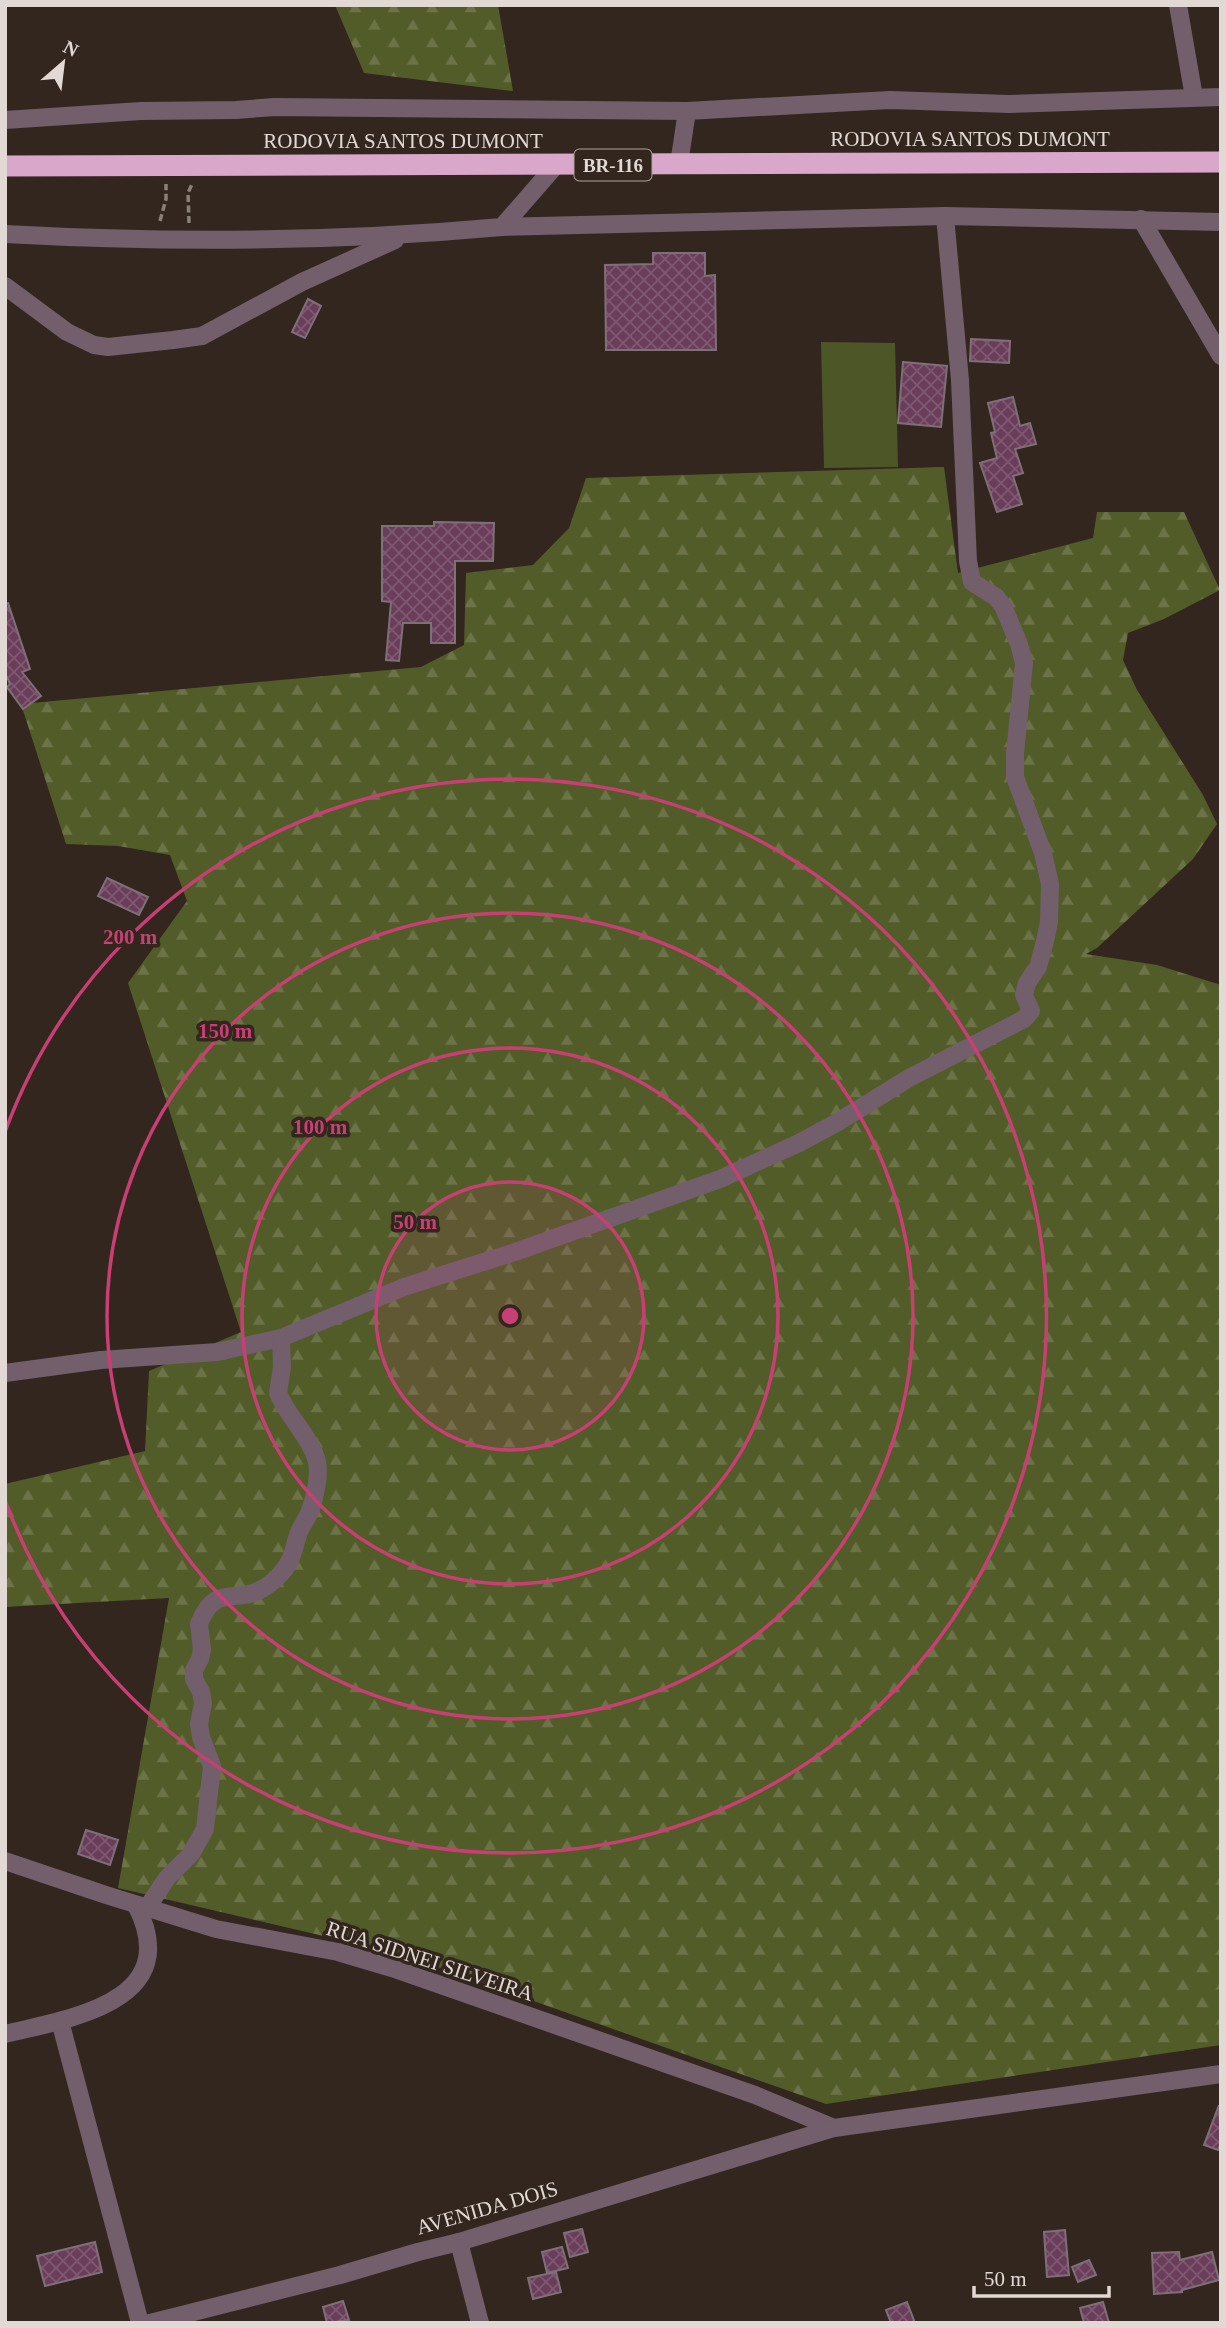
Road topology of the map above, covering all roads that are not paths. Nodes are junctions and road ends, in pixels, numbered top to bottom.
1 (1178, 5) edge
2 (1194, 96) junction
3 (1221, 97) edge
4 (687, 111) junction
5 (5, 120) edge
6 (1221, 162) edge
7 (679, 164) junction
8 (556, 165) junction
9 (5, 166) edge
10 (945, 216) junction
11 (1141, 219) junction
12 (1221, 222) edge
13 (502, 228) junction
14 (5, 234) edge
15 (405, 236) junction
16 (5, 286) edge
17 (1221, 356) edge
18 (281, 1338) junction
19 (5, 1373) edge
20 (5, 1861) edge
21 (141, 1906) junction
22 (60, 2021) junction
23 (5, 2034) edge
24 (1221, 2074) edge
25 (834, 2128) junction
26 (459, 2242) junction
27 (140, 2323) edge
28 (150, 2323) edge
29 (480, 2323) edge

1 - 2 street
2 - 3 street
2 - 4 street
4 - 5 street
4 - 7 street
6 - 7 highway, RODOVIA SANTOS DUMONT / BR-116
7 - 8 highway, RODOVIA SANTOS DUMONT / BR-116
8 - 9 highway, RODOVIA SANTOS DUMONT / BR-116
8 - 13 street
10 - 11 street
10 - 13 street
10 - 18 street
11 - 12 street
11 - 17 street
13 - 15 street
14 - 15 street
15 - 16 street
18 - 19 street
18 - 21 street
20 - 21 street, RUA SIDNEI SILVEIRA
21 - 22 street
21 - 25 street, RUA SIDNEI SILVEIRA
22 - 23 street
22 - 27 street
24 - 25 street, AVENIDA DOIS
25 - 26 street, AVENIDA DOIS
26 - 28 street, AVENIDA DOIS
26 - 29 street

